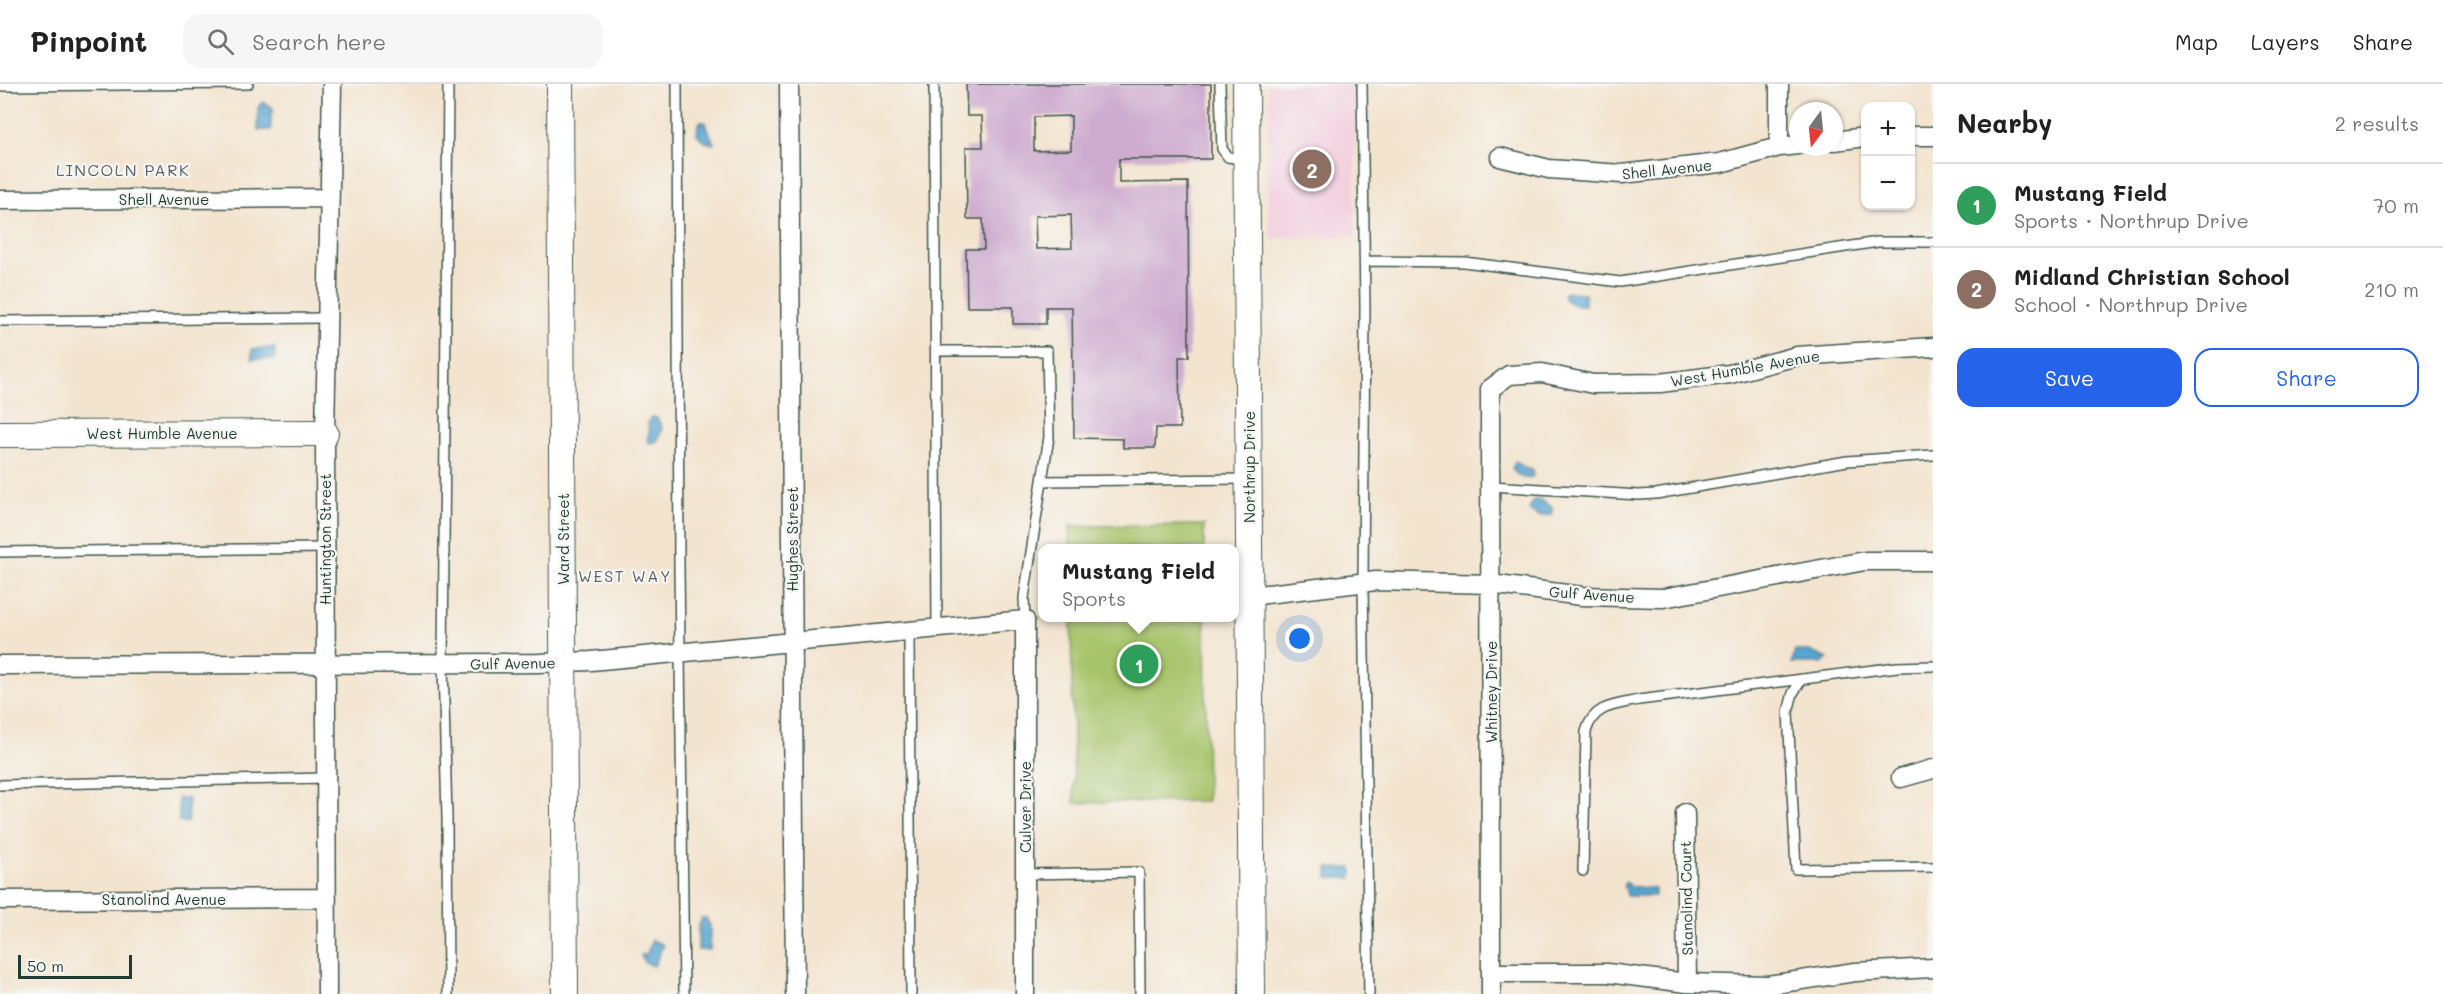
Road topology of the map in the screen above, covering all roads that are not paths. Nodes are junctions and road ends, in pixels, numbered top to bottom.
1 (248, 84) edge
2 (332, 84) edge
3 (448, 84) edge
4 (560, 84) edge
5 (677, 84) edge
6 (789, 84) edge
7 (934, 84) edge
8 (1220, 84) edge
9 (1246, 84) edge
10 (1362, 84) edge
11 (1779, 84) edge
12 (0, 86) edge
13 (1915, 136) edge
14 (1933, 136) edge
15 (1861, 138) edge
16 (1843, 140) edge
17 (1789, 146) edge
18 (1779, 147) junction
19 (1500, 157) dead end
20 (1246, 160) junction
21 (328, 198) junction
22 (0, 200) edge
23 (1933, 242) edge
24 (1365, 261) junction
25 (325, 318) junction
26 (0, 321) edge
27 (1933, 347) edge
28 (936, 351) junction
29 (1490, 389) joint
30 (325, 433) junction
31 (0, 434) edge
32 (1933, 455) edge
33 (1249, 478) junction
34 (1042, 481) junction
35 (1490, 486) junction
36 (325, 548) junction
37 (0, 552) edge
38 (1933, 561) edge
39 (1363, 583) junction
40 (1490, 584) junction
41 (1250, 596) junction
42 (1025, 620) junction
43 (937, 628) junction
44 (909, 630) junction
45 (793, 641) junction
46 (680, 652) junction
47 (563, 662) junction
48 (325, 664) junction
49 (443, 664) junction
50 (0, 666) edge
51 (1933, 666) edge
52 (1802, 679) junction
53 (1933, 769) edge
54 (326, 778) junction
55 (1901, 778) dead end
56 (0, 785) edge
57 (1685, 813) dead end
58 (1933, 867) edge
59 (1583, 871) dead end
60 (1025, 874) junction
61 (327, 898) junction
62 (0, 900) edge
63 (1933, 968) edge
64 (1491, 973) junction
65 (1687, 983) junction
66 (327, 994) edge
67 (448, 994) edge
68 (565, 994) edge
69 (684, 994) edge
70 (795, 994) edge
71 (911, 994) edge
72 (1026, 994) edge
73 (1140, 994) edge
74 (1252, 994) edge
75 (1369, 994) edge
76 (1491, 994) edge

1 - 12 lane
2 - 21 street, Huntington Street
3 - 49 lane
4 - 47 street, Ward Street
5 - 46 lane
6 - 45 street, Hughes Street
7 - 28 lane
8 - 20 lane
9 - 20 street, Northrup Drive
10 - 24 lane
11 - 18 street
13 - 14 street
15 - 16 street
17 - 18 street, Shell Avenue
18 - 19 street, Shell Avenue
20 - 33 street, Northrup Drive
21 - 22 street, Shell Avenue
21 - 25 street, Huntington Street
23 - 24 lane
24 - 39 lane
25 - 26 lane
25 - 30 street, Huntington Street
27 - 29 street, West Humble Avenue
28 - 34 lane
28 - 43 lane
29 - 35 street, Whitney Drive
30 - 31 street, West Humble Avenue
30 - 36 street, Huntington Street
32 - 35 lane
33 - 34 lane
33 - 41 street, Northrup Drive
34 - 42 lane
35 - 40 street, Whitney Drive
36 - 37 lane
36 - 48 street, Huntington Street
38 - 40 street, Gulf Avenue
39 - 40 street, Gulf Avenue
39 - 41 street, Gulf Avenue
39 - 75 lane
40 - 64 street, Whitney Drive
41 - 74 street, Northrup Drive
42 - 43 street, Gulf Avenue
42 - 60 street, Culver Drive
43 - 44 street, Gulf Avenue
44 - 45 street, Gulf Avenue
44 - 71 lane
45 - 46 street, Gulf Avenue
45 - 70 street, Hughes Street
46 - 47 street, Gulf Avenue
46 - 69 lane
47 - 49 street, Gulf Avenue
47 - 68 street, Ward Street
48 - 49 street, Gulf Avenue
48 - 50 street, Gulf Avenue
48 - 54 street, Huntington Street
49 - 67 lane
51 - 52 lane
52 - 58 lane
52 - 59 lane
53 - 55 street
54 - 56 lane
54 - 61 street, Huntington Street
57 - 65 street, Stanolind Court
60 - 72 street, Culver Drive
60 - 73 lane
61 - 62 street, Stanolind Avenue
61 - 66 street, Huntington Street
63 - 65 street
64 - 65 street
64 - 76 street, Whitney Drive

